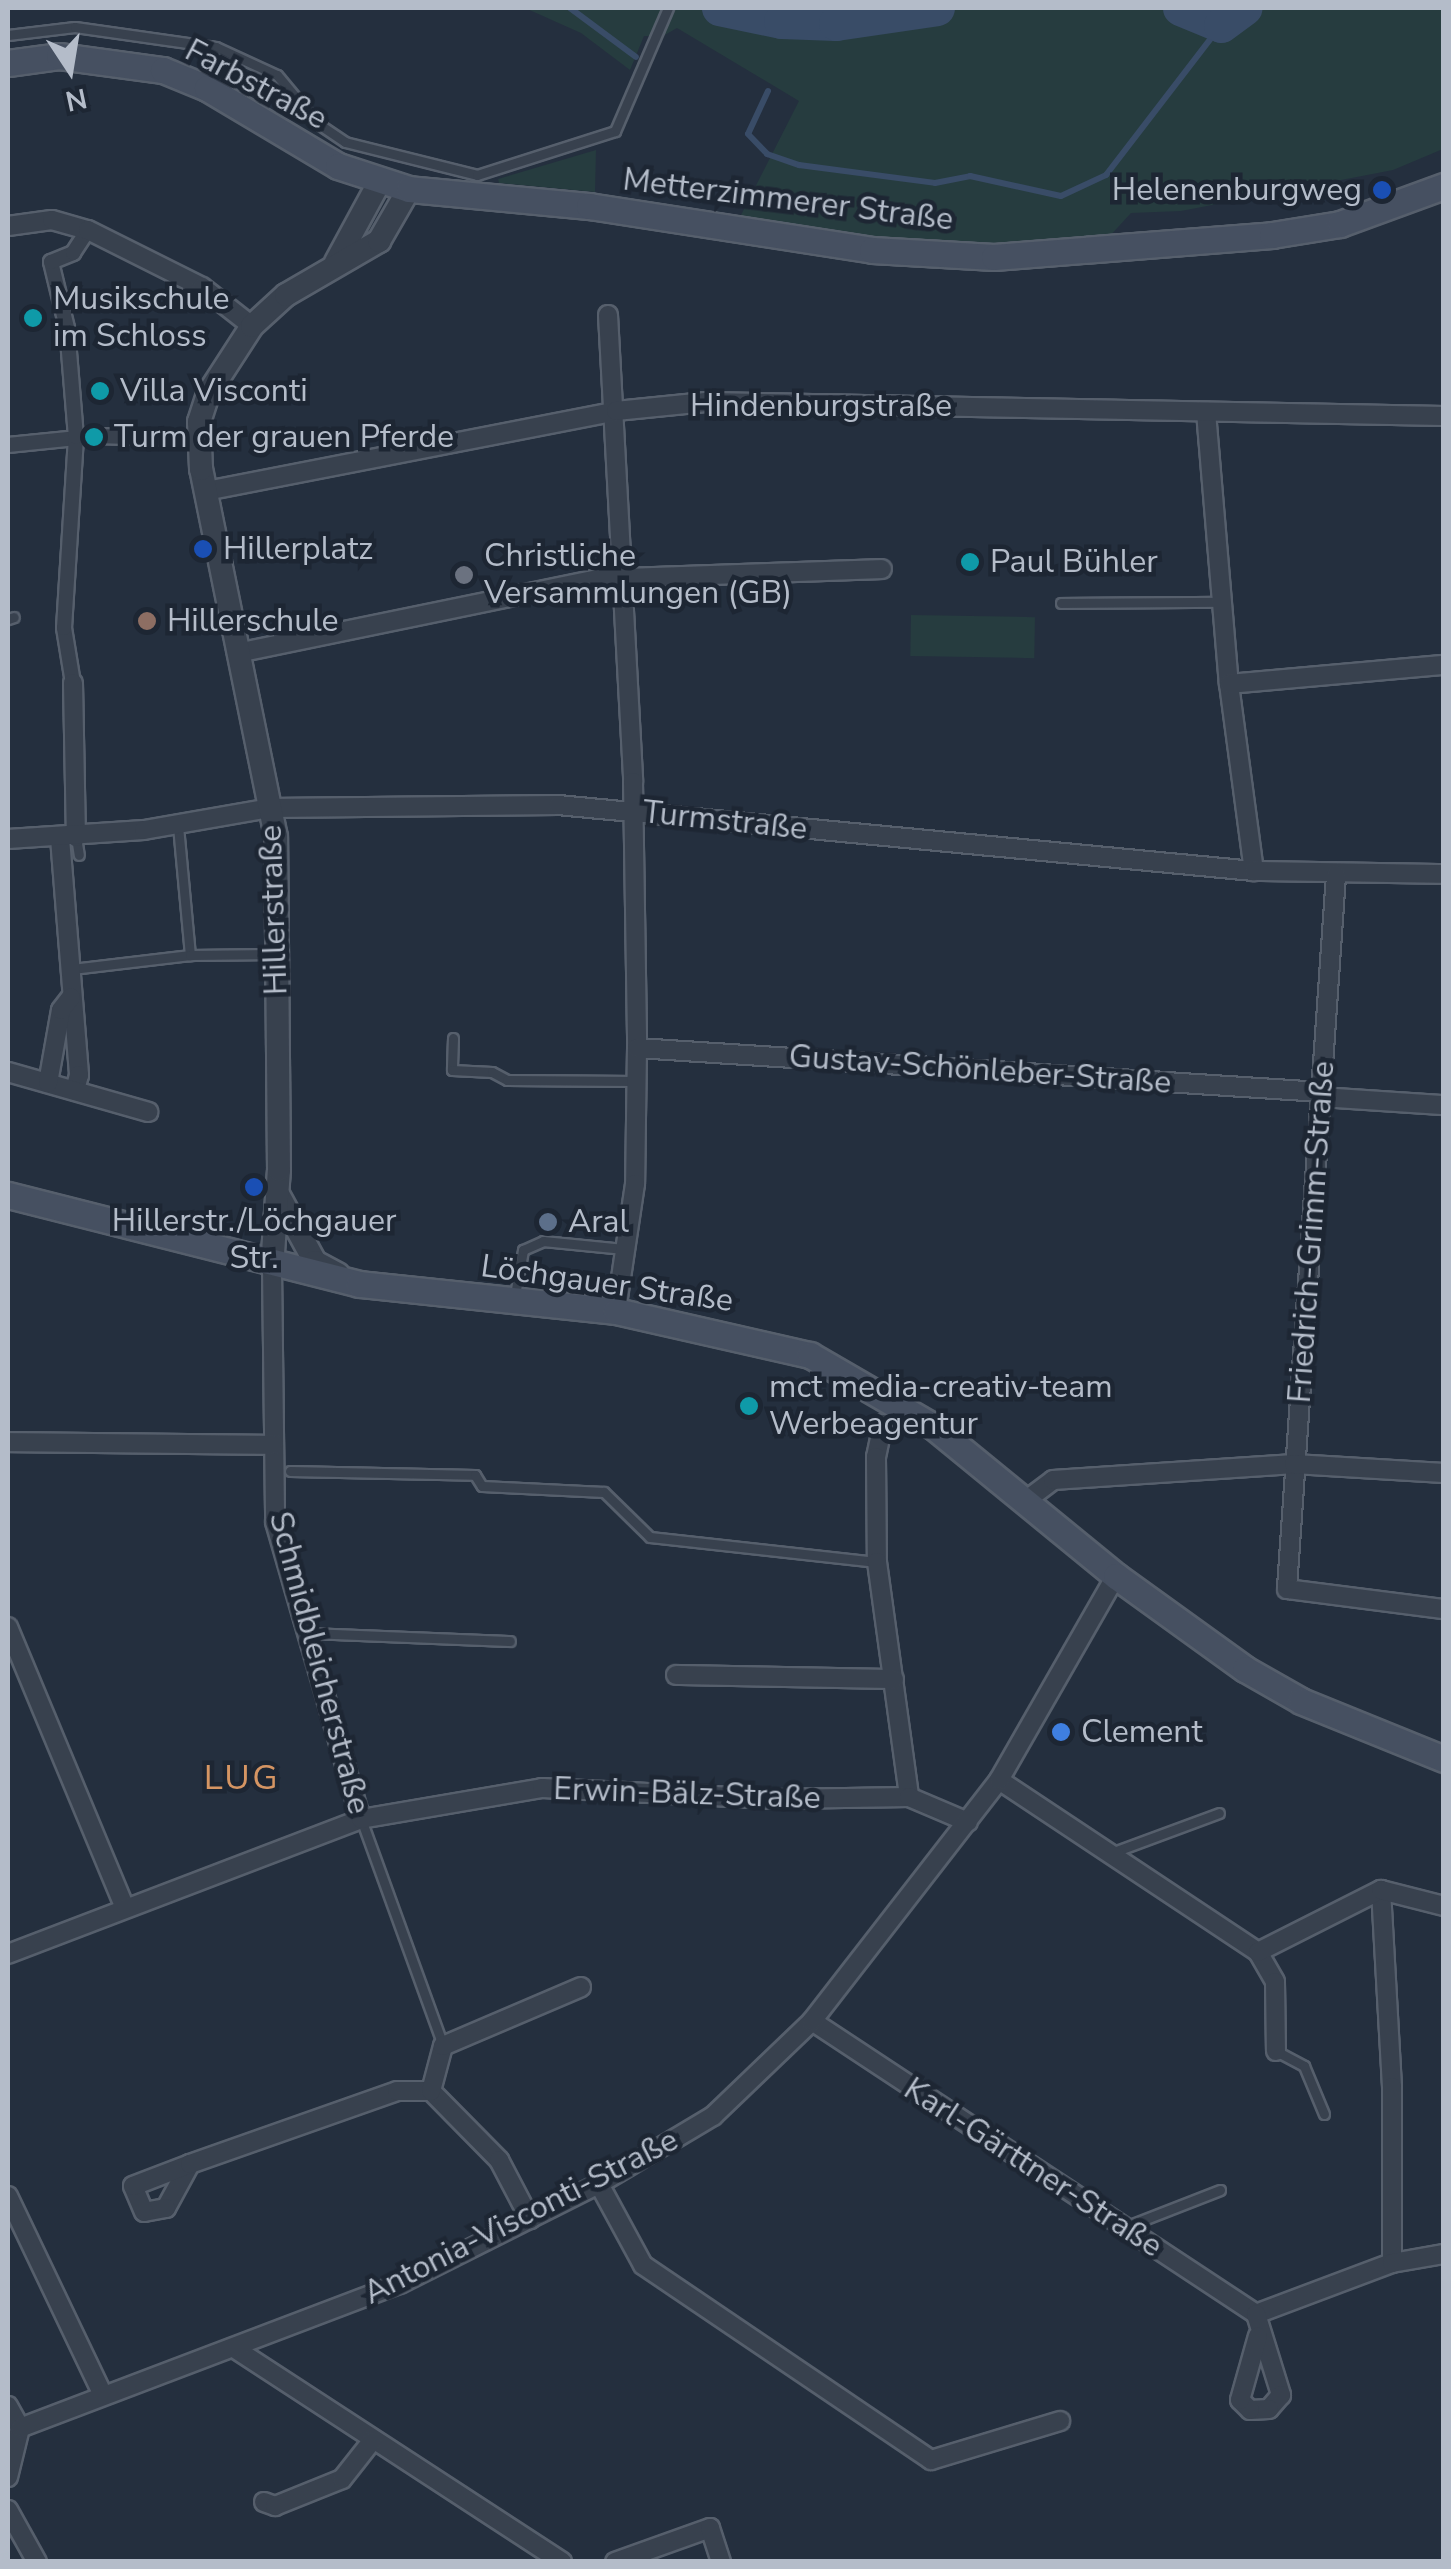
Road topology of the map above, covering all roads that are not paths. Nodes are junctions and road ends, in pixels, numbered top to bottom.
1 (668, 8) edge
2 (8, 35) edge
3 (8, 64) edge
4 (380, 182) junction
5 (1444, 186) edge
6 (409, 189) junction
7 (8, 226) edge
8 (88, 230) junction
9 (334, 265) junction
10 (608, 315) dead end
11 (252, 326) junction
12 (616, 411) junction
13 (1206, 412) junction
14 (1444, 416) edge
15 (76, 438) junction
16 (198, 439) junction
17 (8, 445) edge
18 (206, 491) junction
19 (882, 569) dead end
20 (624, 576) junction
21 (1226, 602) junction
22 (1061, 603) dead end
23 (237, 653) junction
24 (1444, 665) edge
25 (73, 683) joint
26 (1228, 684) junction
27 (270, 808) junction
28 (634, 812) junction
29 (177, 823) junction
30 (8, 840) edge
31 (72, 843) junction
32 (1254, 871) junction
33 (1444, 874) edge
34 (1336, 875) junction
35 (278, 954) junction
36 (190, 955) junction
37 (70, 969) junction
38 (71, 997) junction
39 (452, 1038) dead end
40 (637, 1048) junction
41 (8, 1072) edge
42 (635, 1081) junction
43 (48, 1082) junction
44 (75, 1090) junction
45 (1322, 1095) junction
46 (1444, 1105) edge
47 (148, 1112) dead end
48 (8, 1194) edge
49 (279, 1196) junction
50 (627, 1249) junction
51 (272, 1267) junction
52 (359, 1284) junction
53 (513, 1302) junction
54 (616, 1311) junction
55 (883, 1424) dead end
56 (8, 1442) edge
57 (274, 1445) junction
58 (1294, 1464) junction
59 (290, 1471) dead end
60 (1444, 1473) edge
61 (1028, 1498) junction
62 (877, 1562) junction
63 (1116, 1576) junction
64 (1444, 1609) edge
65 (8, 1627) edge
66 (304, 1633) junction
67 (510, 1641) dead end
68 (676, 1675) dead end
69 (894, 1679) junction
70 (1444, 1759) edge
71 (999, 1780) junction
72 (909, 1797) junction
73 (1219, 1813) dead end
74 (361, 1819) junction
75 (968, 1822) junction
76 (1108, 1854) junction
77 (1381, 1890) junction
78 (1444, 1906) edge
79 (125, 1908) junction
80 (1258, 1952) junction
81 (8, 1954) edge
82 (581, 1987) dead end
83 (812, 2021) junction
84 (443, 2046) junction
85 (1276, 2052) joint
86 (431, 2091) junction
87 (1324, 2114) dead end
88 (190, 2164) dead end
89 (599, 2184) junction
90 (1220, 2190) dead end
91 (8, 2196) edge
92 (530, 2219) junction
93 (1123, 2228) junction
94 (1444, 2254) edge
95 (1392, 2264) junction
96 (1256, 2314) junction
97 (1258, 2336) dead end
98 (237, 2350) junction
99 (103, 2395) junction
100 (8, 2406) edge
101 (1060, 2421) dead end
102 (20, 2428) junction
103 (372, 2441) junction
104 (8, 2477) edge
105 (264, 2502) dead end
106 (8, 2510) edge
107 (36, 2562) edge
108 (562, 2562) edge
109 (615, 2562) edge
110 (721, 2562) edge

1 - 2 lane
3 - 4 main road, Farbstraße
4 - 6 main road, Farbstraße
4 - 9 street
5 - 6 main road, Metterzimmerer Straße
6 - 9 street
7 - 8 street
8 - 11 street
8 - 15 street
9 - 11 street
10 - 12 street
11 - 16 street
12 - 13 street, Hindenburgstraße
12 - 18 street, Hindenburgstraße
12 - 20 street
13 - 14 street, Hindenburgstraße
13 - 21 street
15 - 16 street
15 - 17 street
15 - 25 street
16 - 18 street, Hillerstraße
18 - 23 street, Hillerstraße
19 - 20 street
20 - 23 street
20 - 28 street
21 - 22 lane
21 - 26 street
23 - 27 street, Hillerstraße
24 - 26 street
25 - 31 street
26 - 32 street
27 - 28 street, Turmstraße
27 - 29 street, Turmstraße
27 - 35 street, Hillerstraße
28 - 32 street, Turmstraße
28 - 40 street
29 - 31 street, Turmstraße
29 - 36 lane
30 - 31 street, Turmstraße
31 - 37 street
32 - 34 street, Turmstraße
33 - 34 street, Turmstraße
34 - 45 street, Friedrich-Grimm-Straße
35 - 36 lane
35 - 49 street, Hillerstraße
36 - 37 lane
37 - 38 street
38 - 43 street
38 - 44 street
39 - 42 lane
40 - 42 street
40 - 45 street, Gustav-Schönleber-Straße
41 - 43 street
42 - 50 street
43 - 44 street
44 - 47 street
45 - 46 street, Gustav-Schönleber-Straße
45 - 58 street, Friedrich-Grimm-Straße
48 - 51 main road, Löchgauer Straße
49 - 51 street, Hillerstraße
49 - 52 street
50 - 53 lane
50 - 54 street
51 - 52 main road, Löchgauer Straße
51 - 57 street, Schmidbleicherstraße
52 - 53 main road, Löchgauer Straße
53 - 54 main road, Löchgauer Straße
54 - 61 main road, Löchgauer Straße
55 - 62 street
56 - 57 street
57 - 66 street, Schmidbleicherstraße
58 - 60 street
58 - 61 street
58 - 64 street, Friedrich-Grimm-Straße
59 - 62 lane
61 - 63 main road, Löchgauer Straße
62 - 69 street
63 - 70 main road, Löchgauer Straße
63 - 71 street, Antonia-Visconti-Straße
65 - 79 street
66 - 67 lane
66 - 74 street, Schmidbleicherstraße
68 - 69 street
69 - 72 street
71 - 75 street, Antonia-Visconti-Straße
71 - 76 street
72 - 74 street, Erwin-Bälz-Straße
72 - 75 street, Erwin-Bälz-Straße
73 - 76 lane
74 - 79 street, Erwin-Bälz-Straße
74 - 84 lane, Schmidbleicherstraße
75 - 83 street, Antonia-Visconti-Straße
76 - 80 street
77 - 78 street
77 - 80 street
77 - 95 street
79 - 81 street, Erwin-Bälz-Straße
80 - 85 street
82 - 84 street
83 - 89 street, Antonia-Visconti-Straße
83 - 93 street, Karl-Gärttner-Straße
84 - 86 street
85 - 87 lane
86 - 88 street
86 - 92 street
89 - 92 street, Antonia-Visconti-Straße
89 - 101 street
90 - 93 lane
91 - 99 street
92 - 98 street, Antonia-Visconti-Straße
93 - 96 street, Karl-Gärttner-Straße
94 - 95 street
95 - 96 street
96 - 97 street
98 - 99 street, Antonia-Visconti-Straße
98 - 103 street
99 - 102 street, Antonia-Visconti-Straße
100 - 102 street
102 - 104 street
103 - 105 street
103 - 108 street
106 - 107 street
109 - 110 street

